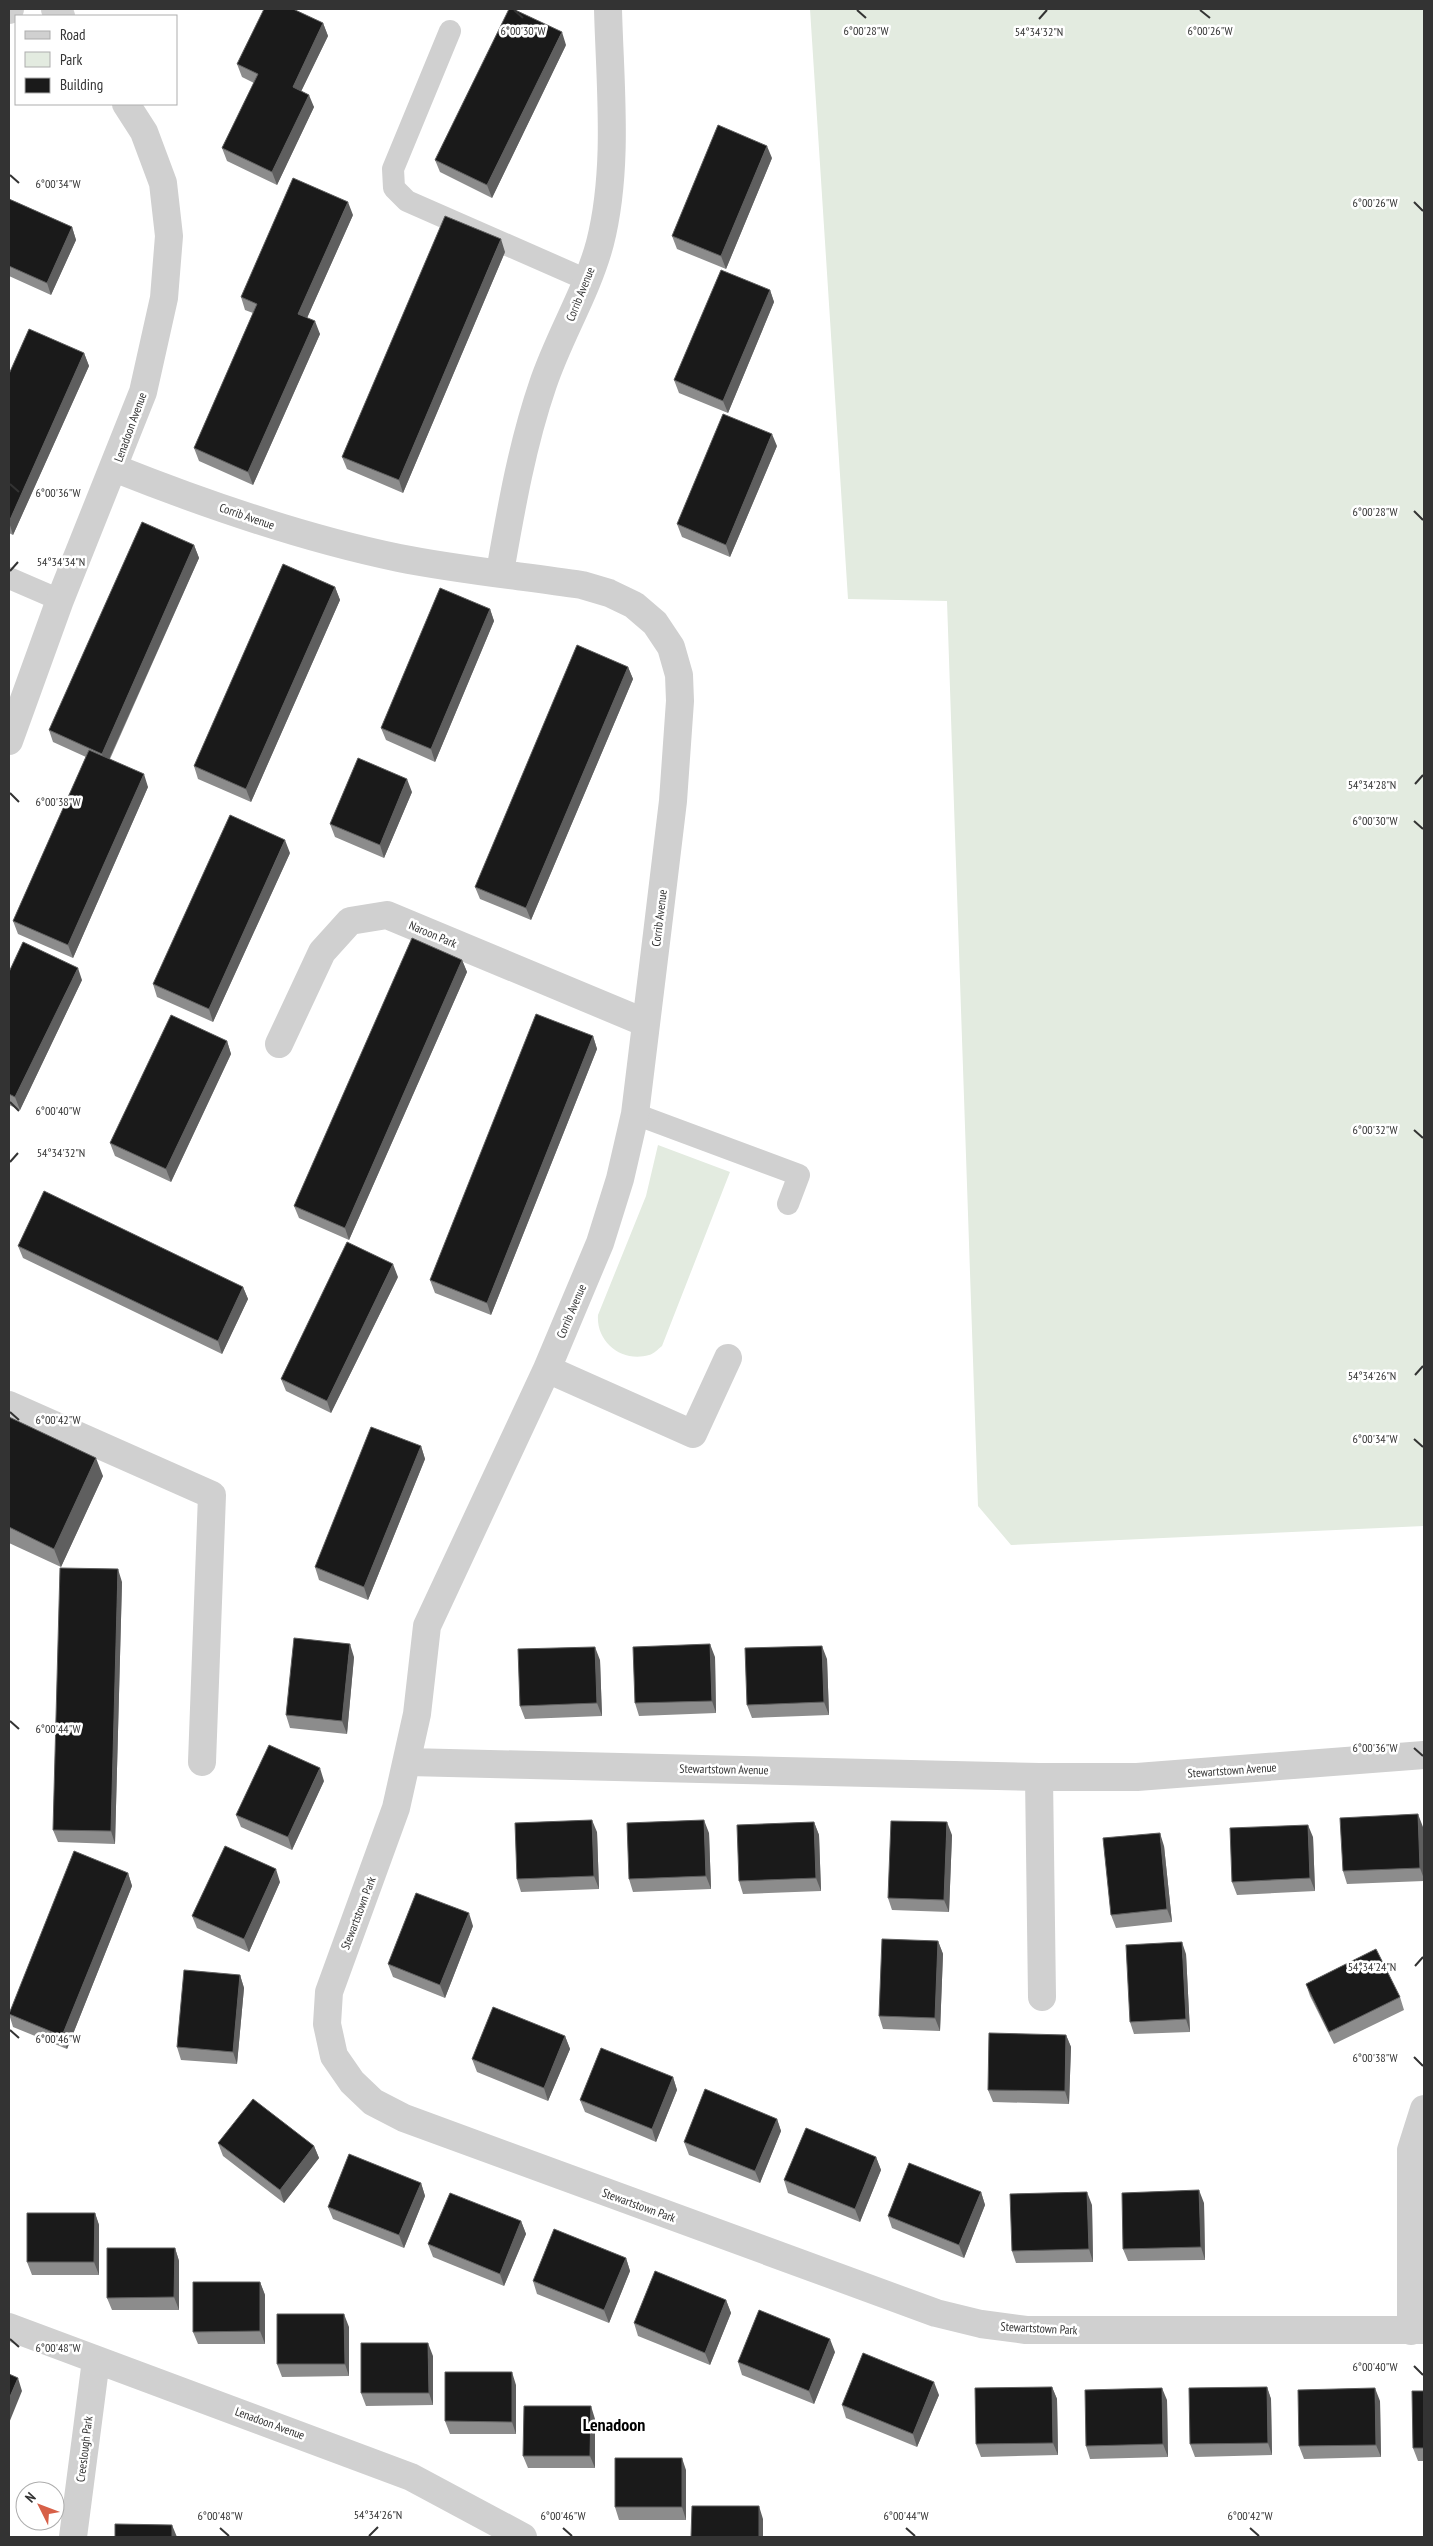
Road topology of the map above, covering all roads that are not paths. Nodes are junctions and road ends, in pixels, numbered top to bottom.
1 (608, 9) edge
2 (450, 31) dead end
3 (127, 105) edge
4 (587, 280) junction
5 (114, 468) junction
6 (500, 572) junction
7 (9, 578) edge
8 (60, 600) junction
9 (9, 741) edge
10 (646, 1023) junction
11 (279, 1044) dead end
12 (634, 1114) junction
13 (788, 1204) dead end
14 (728, 1358) dead end
15 (547, 1369) junction
16 (9, 1404) edge
17 (427, 1626) joint
18 (1424, 1755) edge
19 (202, 1762) dead end
20 (408, 1762) junction
21 (1039, 1777) junction
22 (1042, 1997) dead end
23 (1424, 2109) edge
24 (9, 2327) edge
25 (1417, 2330) edge
26 (96, 2360) junction
27 (73, 2537) edge
28 (523, 2537) edge

1 - 4 street, Corrib Avenue
2 - 4 lane
3 - 5 street, Lenadoon Avenue
4 - 6 street, Corrib Avenue
5 - 6 street, Corrib Avenue
5 - 8 street, Lenadoon Avenue
6 - 10 street, Corrib Avenue
7 - 8 lane
8 - 9 street, Lenadoon Avenue
10 - 11 street, Naroon Park
10 - 12 street, Corrib Avenue
12 - 13 lane
12 - 15 street, Corrib Avenue
14 - 15 street
15 - 17 street, Corrib Avenue
16 - 19 street
17 - 20 street, Stewartstown Park
18 - 21 street, Stewartstown Avenue
20 - 21 street, Stewartstown Avenue
20 - 25 street, Stewartstown Park
21 - 22 street
23 - 25 street, Stewartstown Park
24 - 26 street, Lenadoon Avenue
26 - 27 street, Creeslough Park
26 - 28 street, Lenadoon Avenue

